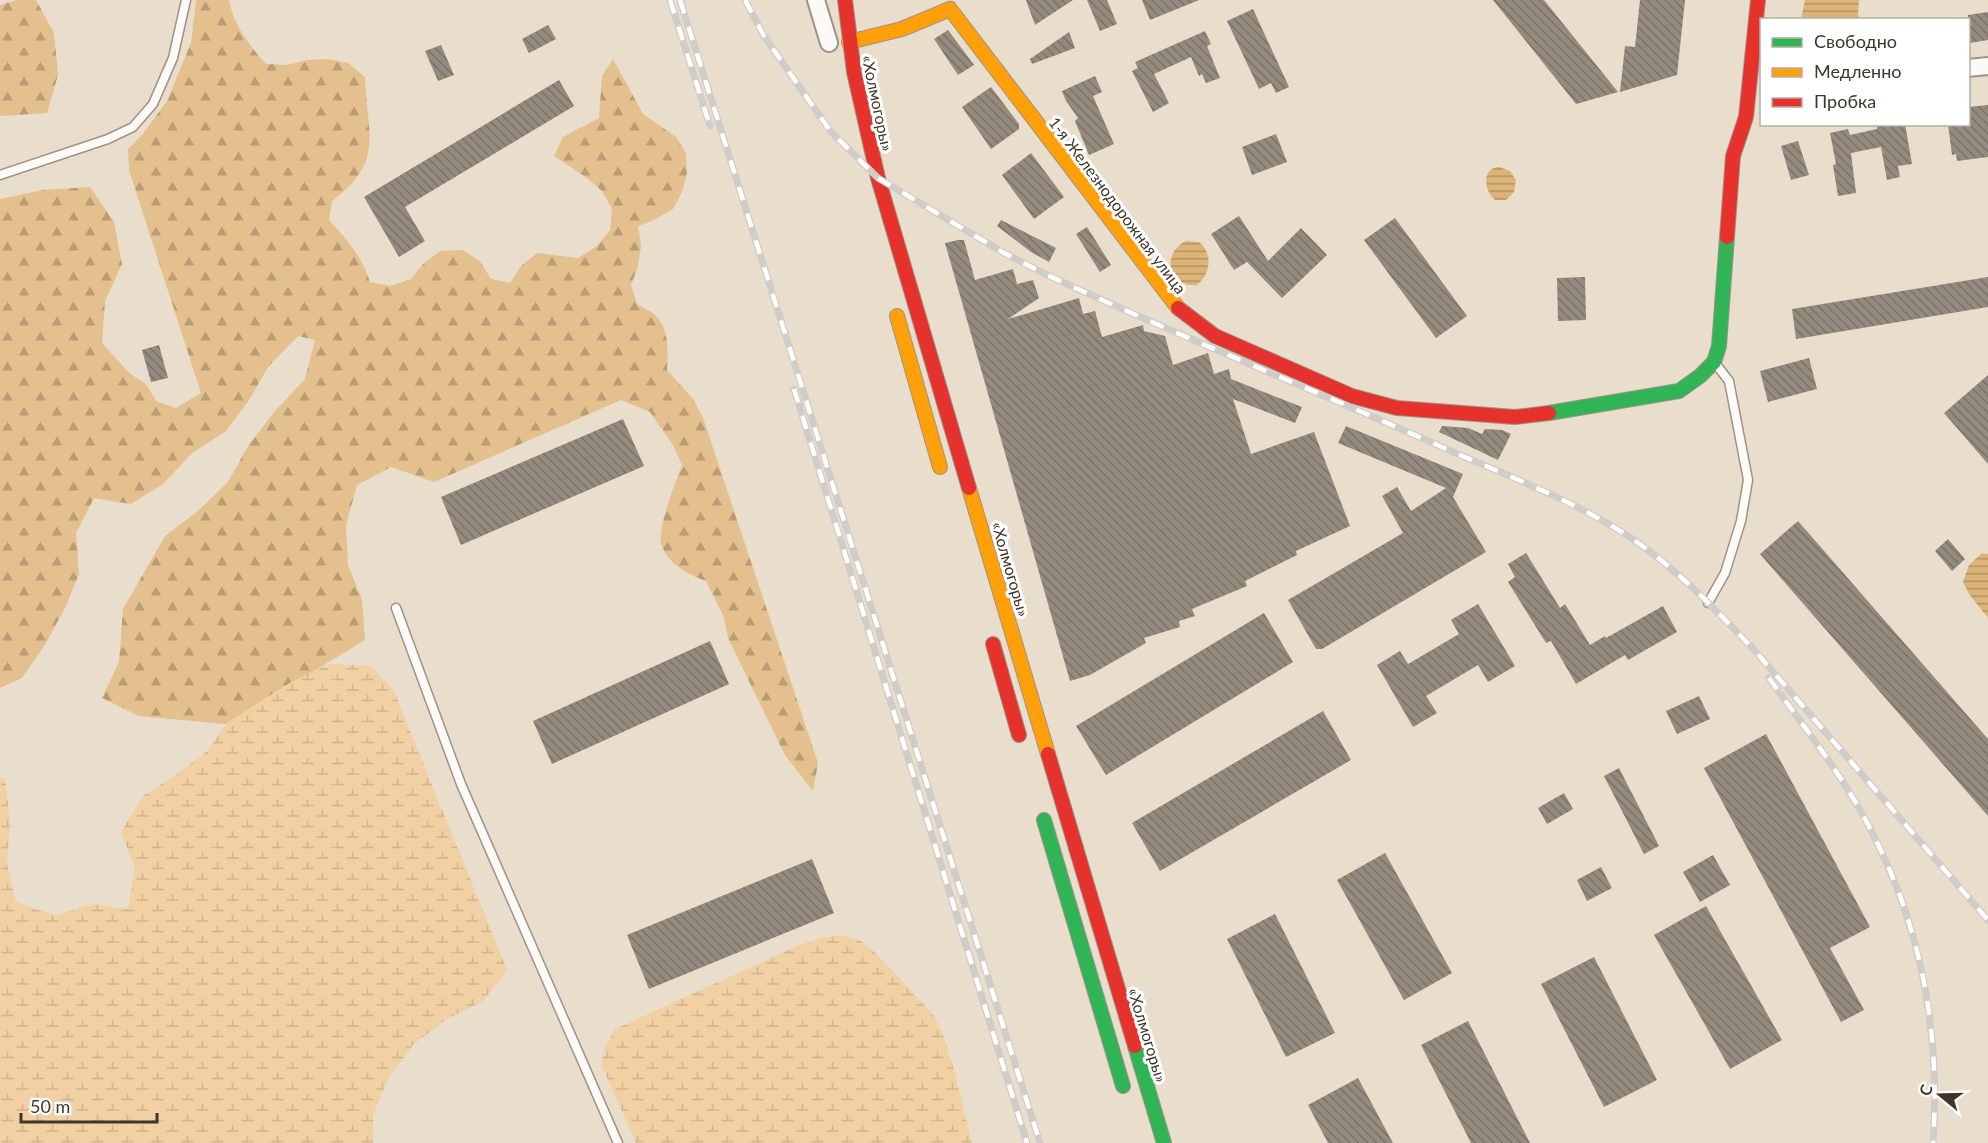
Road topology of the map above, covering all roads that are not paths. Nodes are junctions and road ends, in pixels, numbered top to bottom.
1 (186, 0) edge
2 (816, 0) edge
3 (825, 0) edge
4 (845, 0) edge
5 (1758, 0) edge
6 (849, 42) junction
7 (830, 48) joint
8 (1988, 66) edge
9 (1970, 68) edge
10 (1754, 115) edge
11 (0, 174) edge
12 (892, 300) dead end
13 (1714, 362) junction
14 (945, 484) dead end
15 (1708, 603) dead end
16 (396, 608) dead end
17 (990, 636) dead end
18 (1023, 746) dead end
19 (1039, 802) dead end
20 (1127, 1098) dead end
21 (618, 1143) edge
22 (1164, 1143) edge

1 - 11 lane
2 - 7 street
3 - 7 main road
4 - 6 main road, «Холмогоры»
5 - 10 main road
6 - 13 main road, 1-я Железнодорожная улица
6 - 22 main road, «Холмогоры»
8 - 9 street
10 - 13 main road
12 - 14 main road
13 - 15 lane
16 - 21 lane
17 - 18 main road
19 - 20 main road

